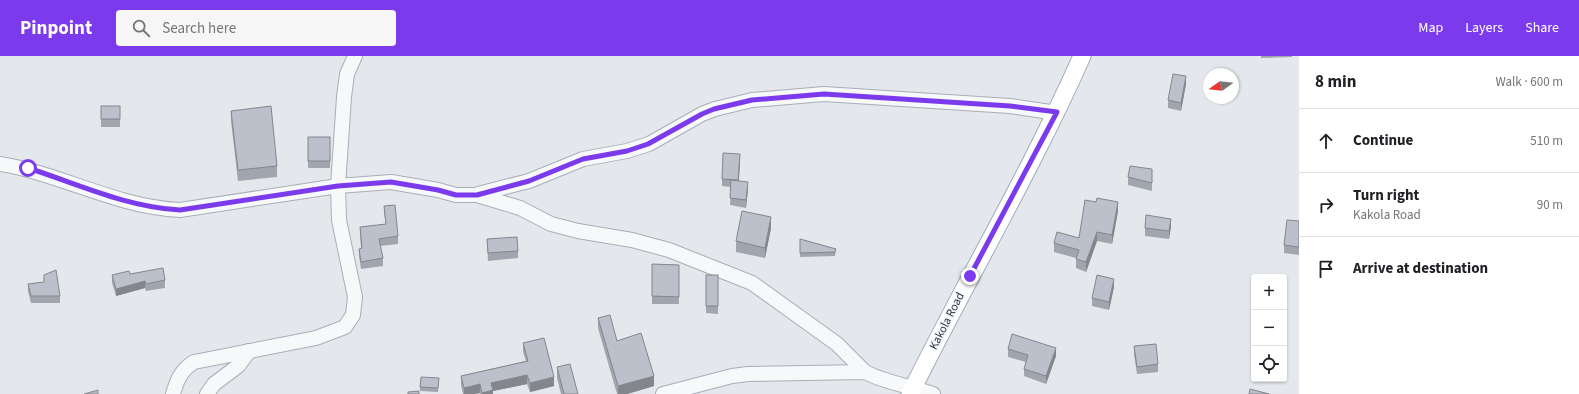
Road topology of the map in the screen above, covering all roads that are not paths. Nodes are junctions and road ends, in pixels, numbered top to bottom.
1 (355, 56) edge
2 (1082, 56) edge
3 (1057, 112) junction
4 (0, 164) edge
5 (338, 186) junction
6 (477, 195) junction
7 (249, 350) junction
8 (865, 372) junction
9 (912, 390) edge
10 (172, 394) edge
11 (207, 394) edge
12 (663, 394) edge
13 (933, 394) edge

1 - 5 street
2 - 3 main road, Kakola Road
3 - 6 street
3 - 9 main road, Kakola Road
4 - 5 street
5 - 6 street
5 - 7 street
6 - 8 street
7 - 10 street
7 - 11 street
8 - 9 street
8 - 12 street
9 - 13 street

